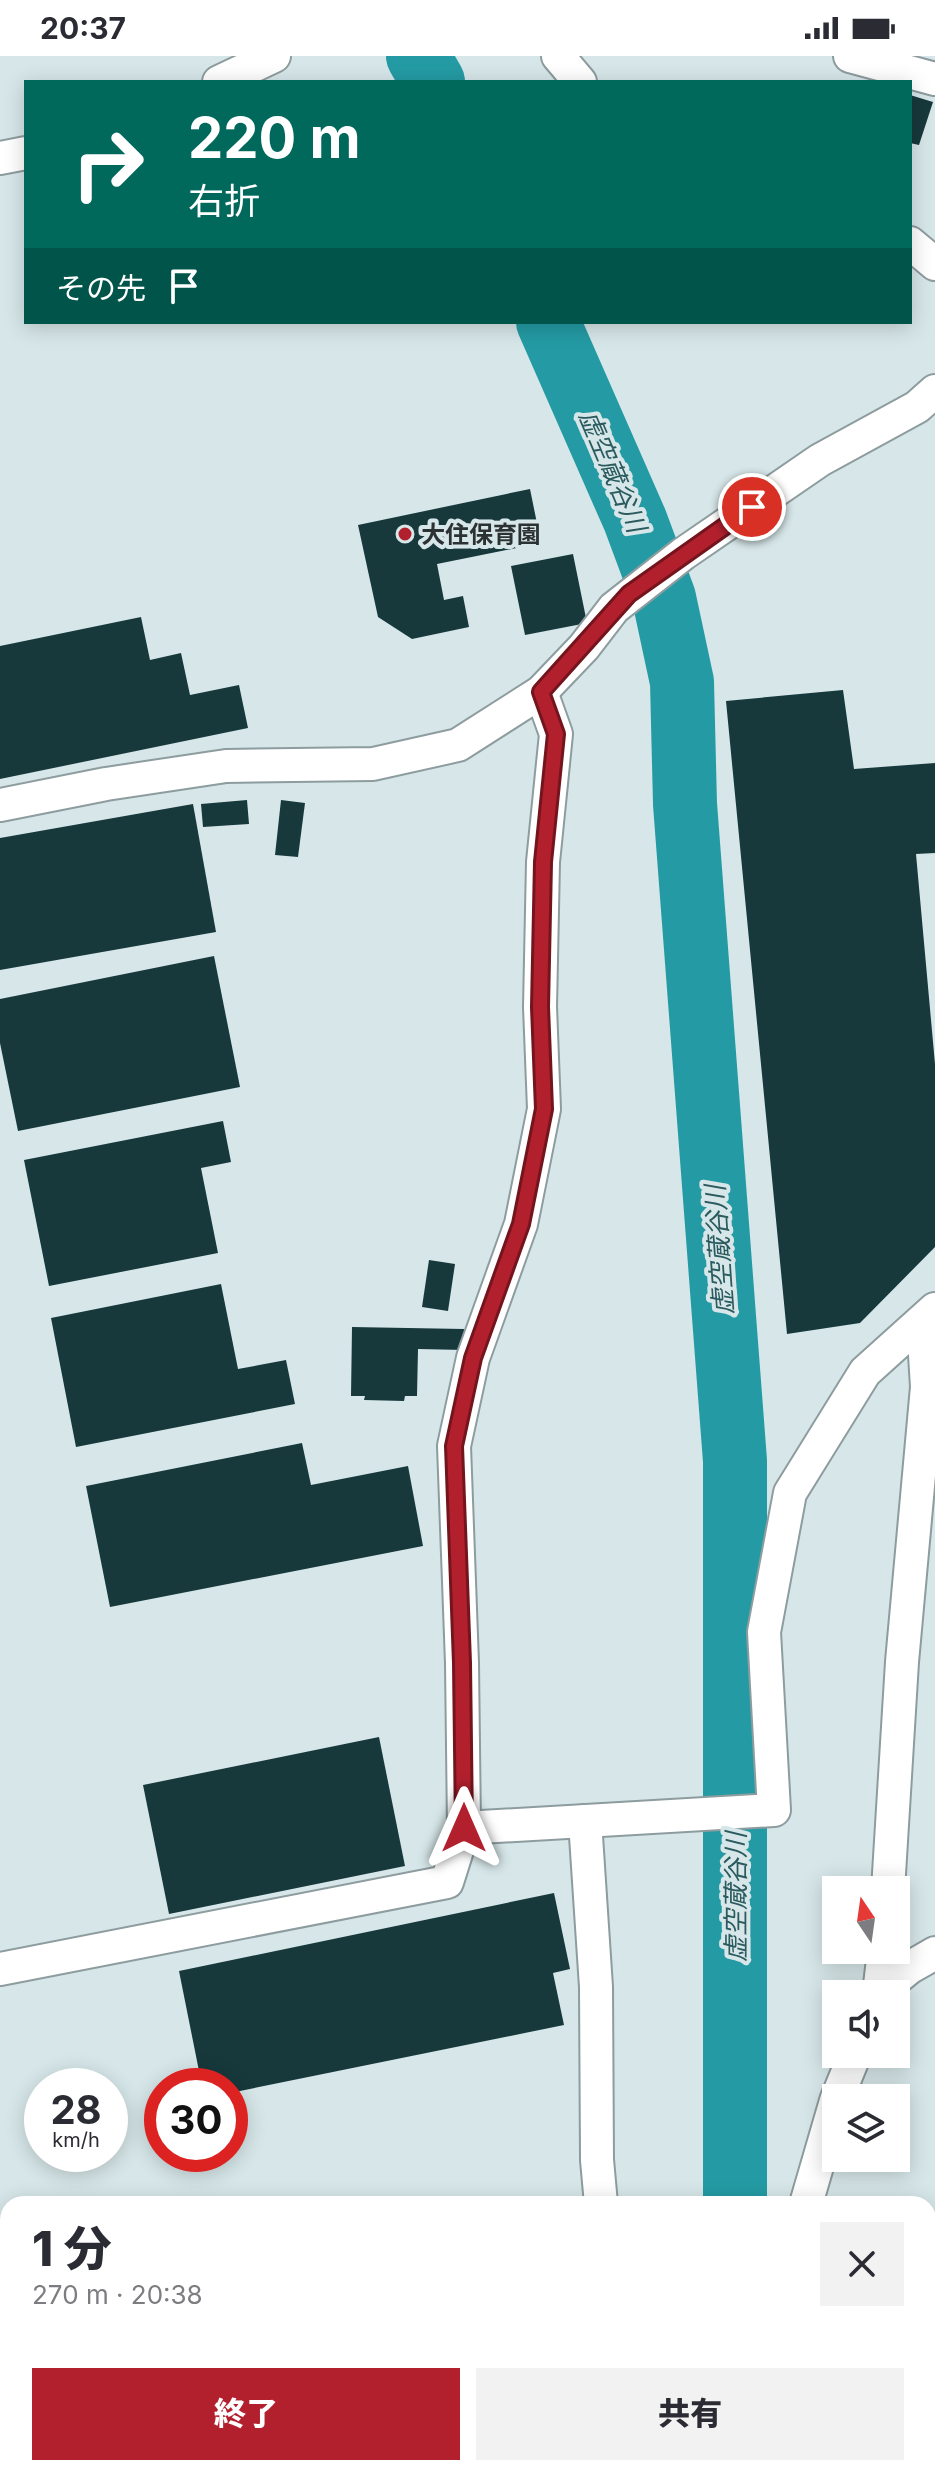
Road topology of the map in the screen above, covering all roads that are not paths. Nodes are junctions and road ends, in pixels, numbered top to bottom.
1 (274, 56) edge
2 (558, 56) edge
3 (847, 56) edge
4 (935, 79) edge
5 (223, 80) edge
6 (578, 80) edge
7 (839, 80) edge
8 (24, 153) edge
9 (0, 158) edge
10 (912, 245) edge
11 (935, 264) edge
12 (935, 391) edge
13 (541, 692) junction
14 (0, 805) edge
15 (929, 1315) edge
16 (585, 1821) junction
17 (464, 1828) junction
18 (889, 1876) edge
19 (935, 1953) edge
20 (0, 1969) edge
21 (895, 1980) edge
22 (822, 2148) edge
23 (600, 2196) edge
24 (808, 2196) edge

1 - 5 street
2 - 6 street
3 - 4 street
3 - 7 street
8 - 9 street
10 - 11 street
12 - 13 street
13 - 14 street
13 - 17 street
15 - 16 street
15 - 18 street
16 - 17 street
16 - 23 street
17 - 20 street
19 - 21 street
22 - 24 street

